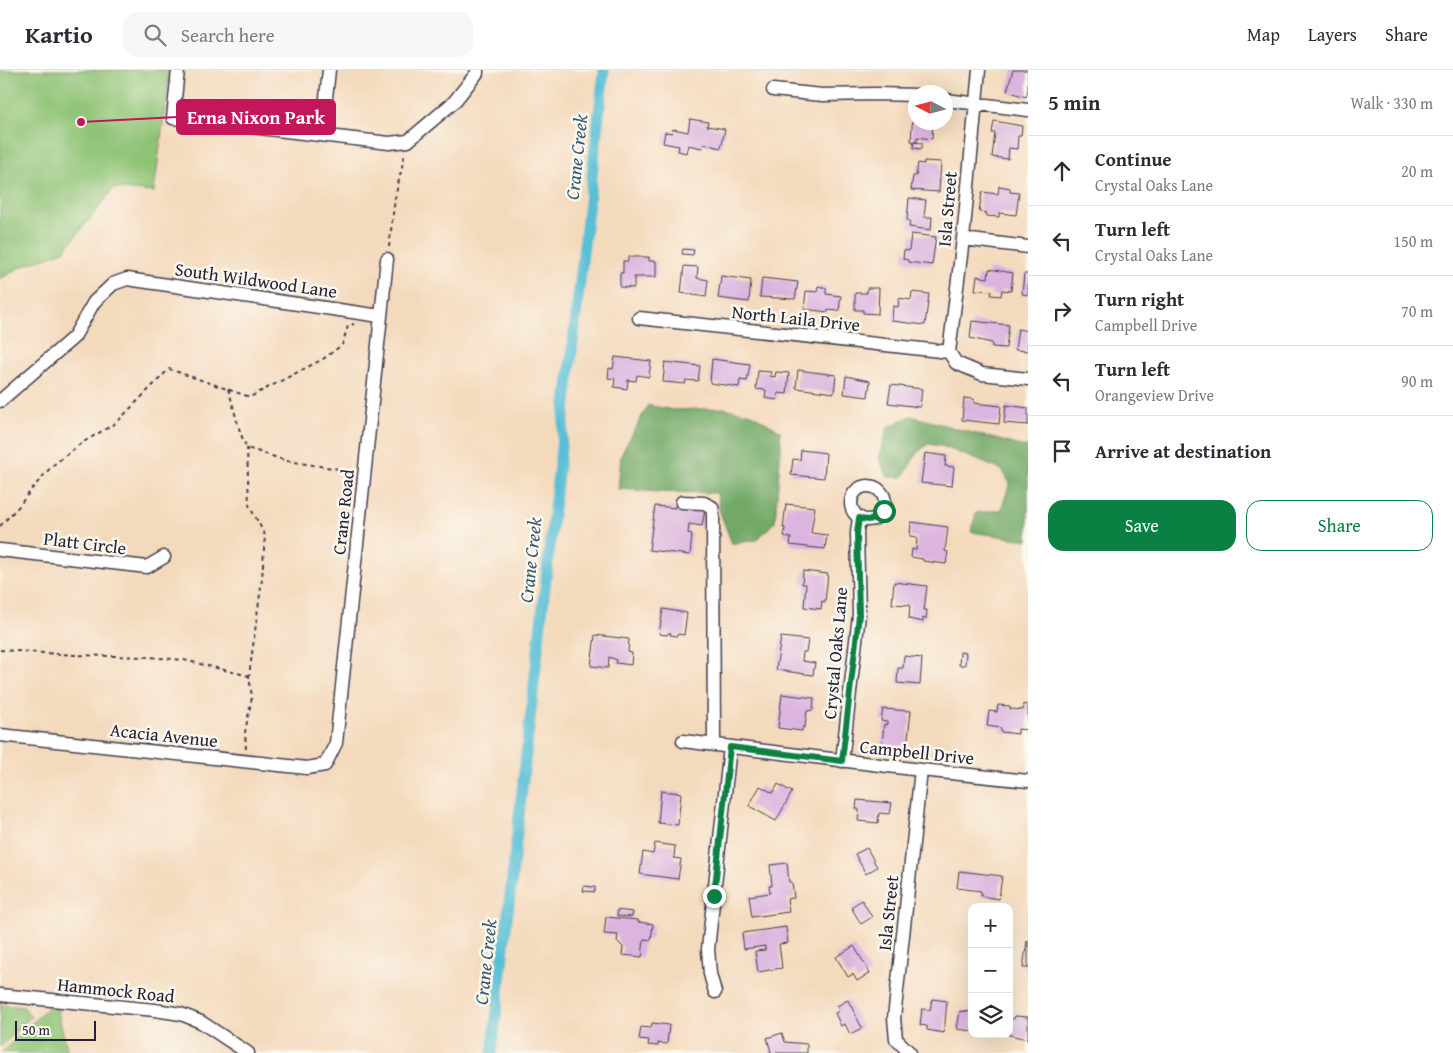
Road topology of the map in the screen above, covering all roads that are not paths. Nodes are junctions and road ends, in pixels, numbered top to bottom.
1 (178, 70) edge
2 (329, 70) edge
3 (477, 70) edge
4 (978, 70) edge
5 (774, 90) dead end
6 (908, 96) edge
7 (953, 101) edge
8 (974, 104) junction
9 (1028, 110) edge
10 (322, 135) junction
11 (963, 239) junction
12 (1028, 246) edge
13 (387, 259) road end
14 (380, 316) junction
15 (639, 318) dead end
16 (949, 352) junction
17 (1028, 380) edge
18 (0, 401) edge
19 (682, 502) dead end
20 (859, 518) dead end
21 (0, 550) edge
22 (164, 557) dead end
23 (0, 735) edge
24 (683, 741) dead end
25 (714, 745) junction
26 (730, 747) junction
27 (842, 761) junction
28 (325, 765) joint
29 (921, 770) junction
30 (1028, 781) edge
31 (715, 992) dead end
32 (0, 995) edge
33 (248, 1053) edge
34 (910, 1053) edge

1 - 10 street
2 - 10 street
3 - 10 street
4 - 8 street, Isla Street
5 - 6 street
7 - 8 street
8 - 9 street
8 - 11 street, Isla Street
11 - 12 street
11 - 16 street, Isla Street
13 - 14 street, Crane Road
14 - 18 street, South Wildwood Lane
14 - 28 street, Crane Road
15 - 16 street, North Laila Drive
16 - 17 street
19 - 25 street
20 - 27 street, Crystal Oaks Lane
21 - 22 street, Platt Circle
23 - 28 street, Acacia Avenue
24 - 25 street, Campbell Drive
25 - 26 street, Campbell Drive
26 - 27 street, Campbell Drive
26 - 31 street
27 - 29 street, Campbell Drive
29 - 30 street, Campbell Drive
29 - 34 street, Isla Street
32 - 33 street, Hammock Road

